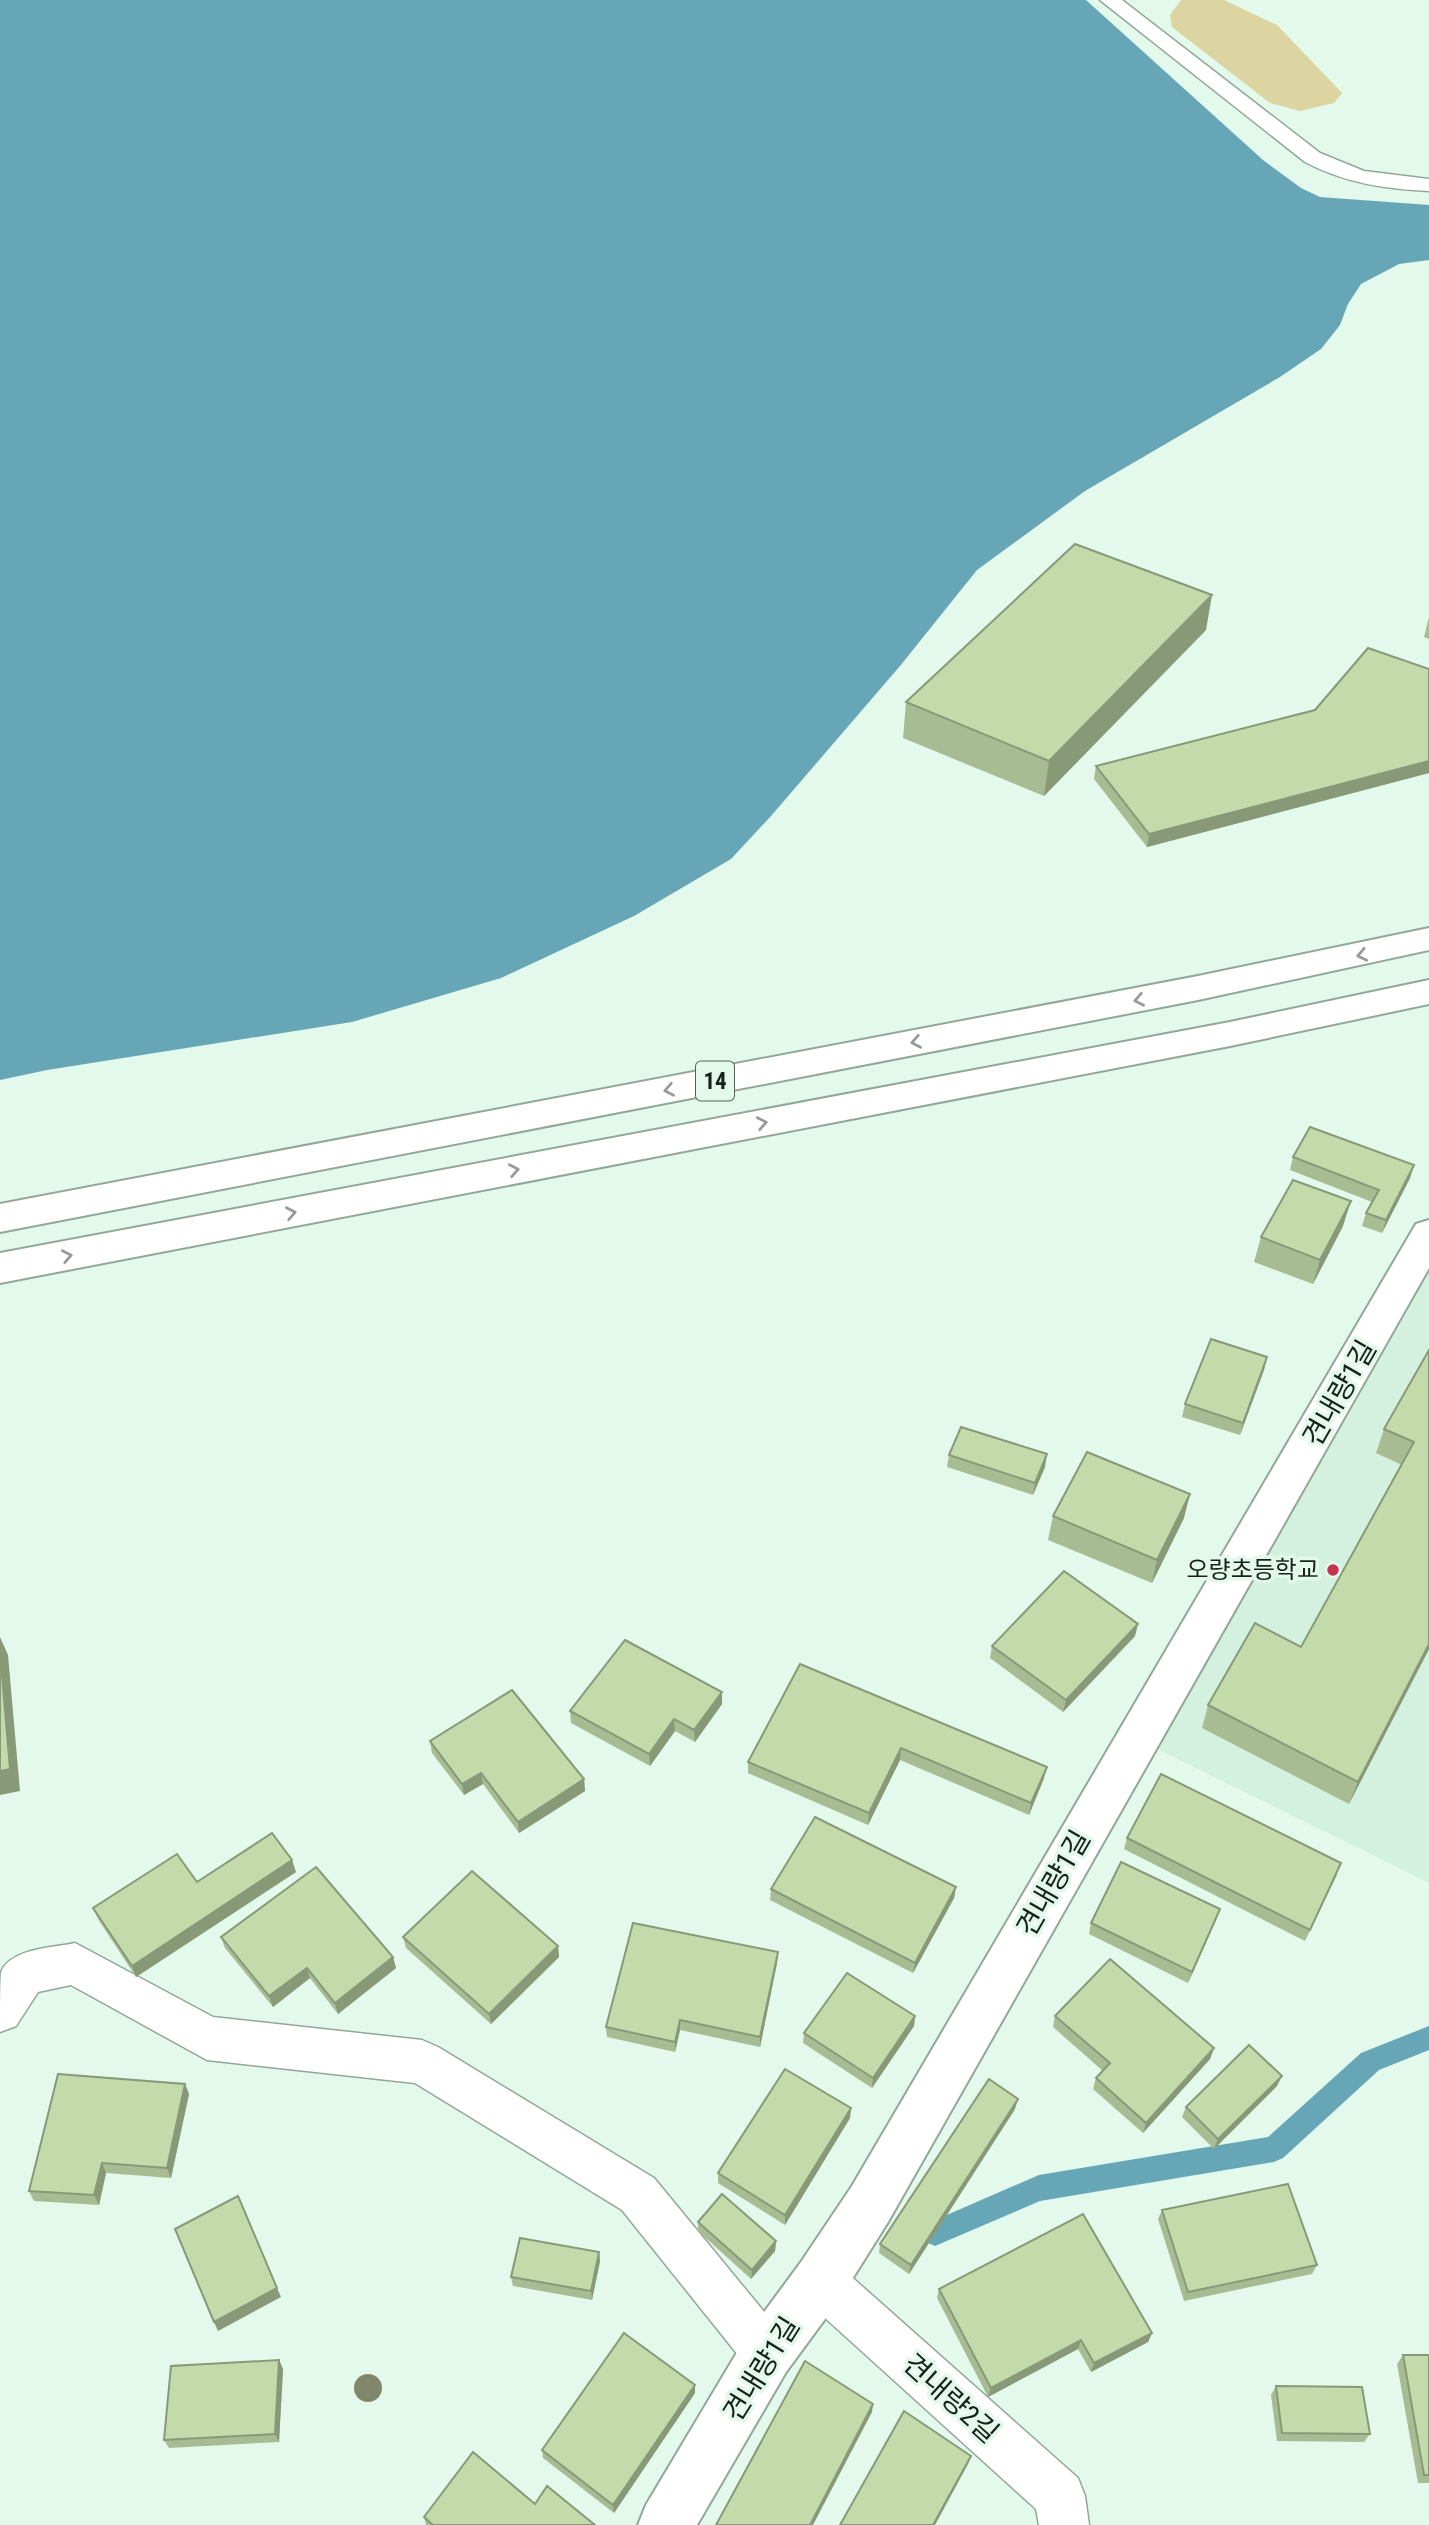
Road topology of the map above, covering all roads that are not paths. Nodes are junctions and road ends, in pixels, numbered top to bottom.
1 (1110, 0) edge
2 (1429, 185) edge
3 (1429, 940) edge
4 (1429, 992) edge
5 (0, 1218) edge
6 (1429, 1234) edge
7 (0, 1268) edge
8 (0, 2011) edge
9 (820, 2281) junction
10 (767, 2353) junction
11 (666, 2525) edge
12 (1064, 2525) edge

1 - 2 lane
3 -> 5 main road, 14
7 -> 4 main road, 14
6 - 9 main road, 견내량1길
8 - 10 lane
9 - 10 main road, 견내량1길
9 - 12 lane, 견내량2길
10 - 11 main road, 견내량1길

